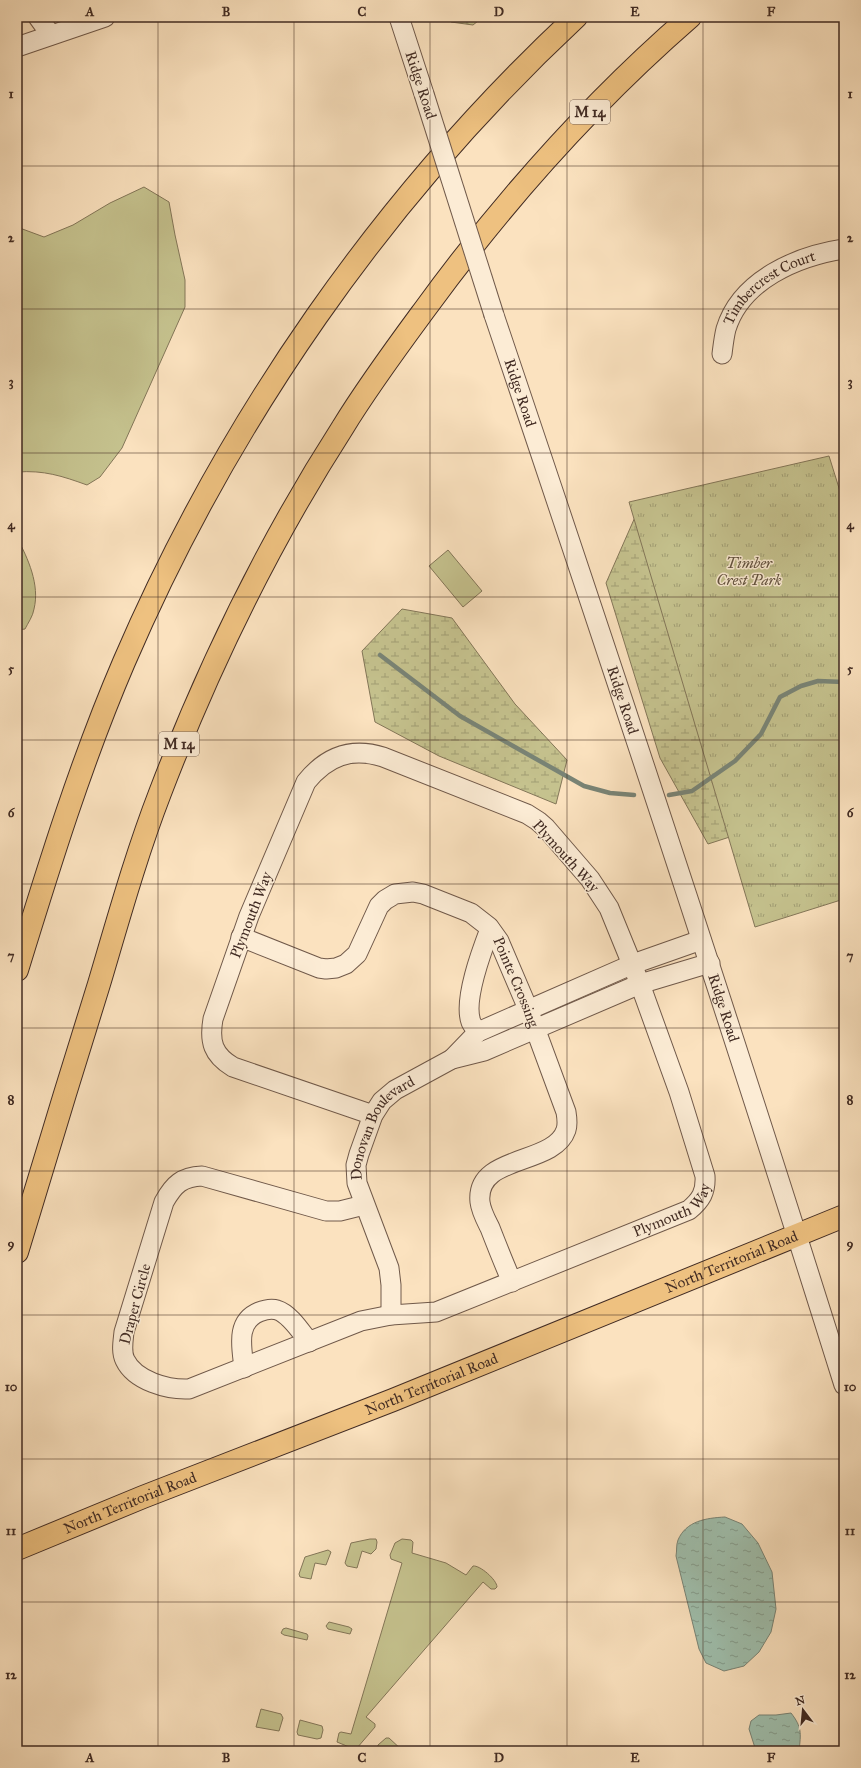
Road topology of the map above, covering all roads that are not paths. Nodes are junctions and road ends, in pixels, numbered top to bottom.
1 (38, 17) edge
2 (105, 17) edge
3 (399, 17) edge
4 (576, 17) edge
5 (690, 17) edge
6 (51, 35) junction
7 (17, 46) edge
8 (844, 248) edge
9 (722, 354) dead end
10 (490, 929) junction
11 (241, 937) junction
12 (701, 940) junction
13 (710, 963) junction
14 (633, 964) junction
15 (17, 970) edge
16 (640, 984) junction
17 (528, 1009) junction
18 (535, 1029) junction
19 (478, 1032) junction
20 (452, 1060) junction
21 (373, 1115) junction
22 (364, 1205) junction
23 (844, 1216) edge
24 (797, 1235) junction
25 (17, 1252) edge
26 (512, 1282) junction
27 (391, 1315) junction
28 (309, 1342) junction
29 (244, 1368) junction
30 (844, 1385) edge
31 (17, 1549) edge

1 - 6 street
2 - 6 street
3 - 12 street, Ridge Road, bridge
4 - 15 main road
5 - 25 main road, M 14
6 - 7 street
8 - 9 street, Timbercrest Court
10 - 11 street, Pointe Crossing
10 - 17 street, Pointe Crossing
10 - 19 street
11 - 14 street, Plymouth Way
11 - 21 street, Plymouth Way
12 - 13 street, Ridge Road
12 - 14 street, Donovan Boulevard
13 - 16 street, Donovan Boulevard
13 - 24 street, Ridge Road
14 - 16 street, Plymouth Way
14 - 17 street, Donovan Boulevard
16 - 18 street, Donovan Boulevard
16 - 26 street, Plymouth Way
17 - 18 street, Pointe Crossing
17 - 19 street, Donovan Boulevard
18 - 20 street, Donovan Boulevard
18 - 26 street, Pointe Crossing
19 - 20 street, Donovan Boulevard
20 - 21 street, Donovan Boulevard
21 - 22 street, Donovan Boulevard
22 - 27 street, Donovan Boulevard
22 - 29 street, Draper Circle
23 - 24 main road, North Territorial Road
24 - 30 street, Ridge Road
24 - 31 main road, North Territorial Road
26 - 27 street, Plymouth Way
27 - 28 street, Draper Circle
28 - 29 street, Draper Circle
28 - 29 street

